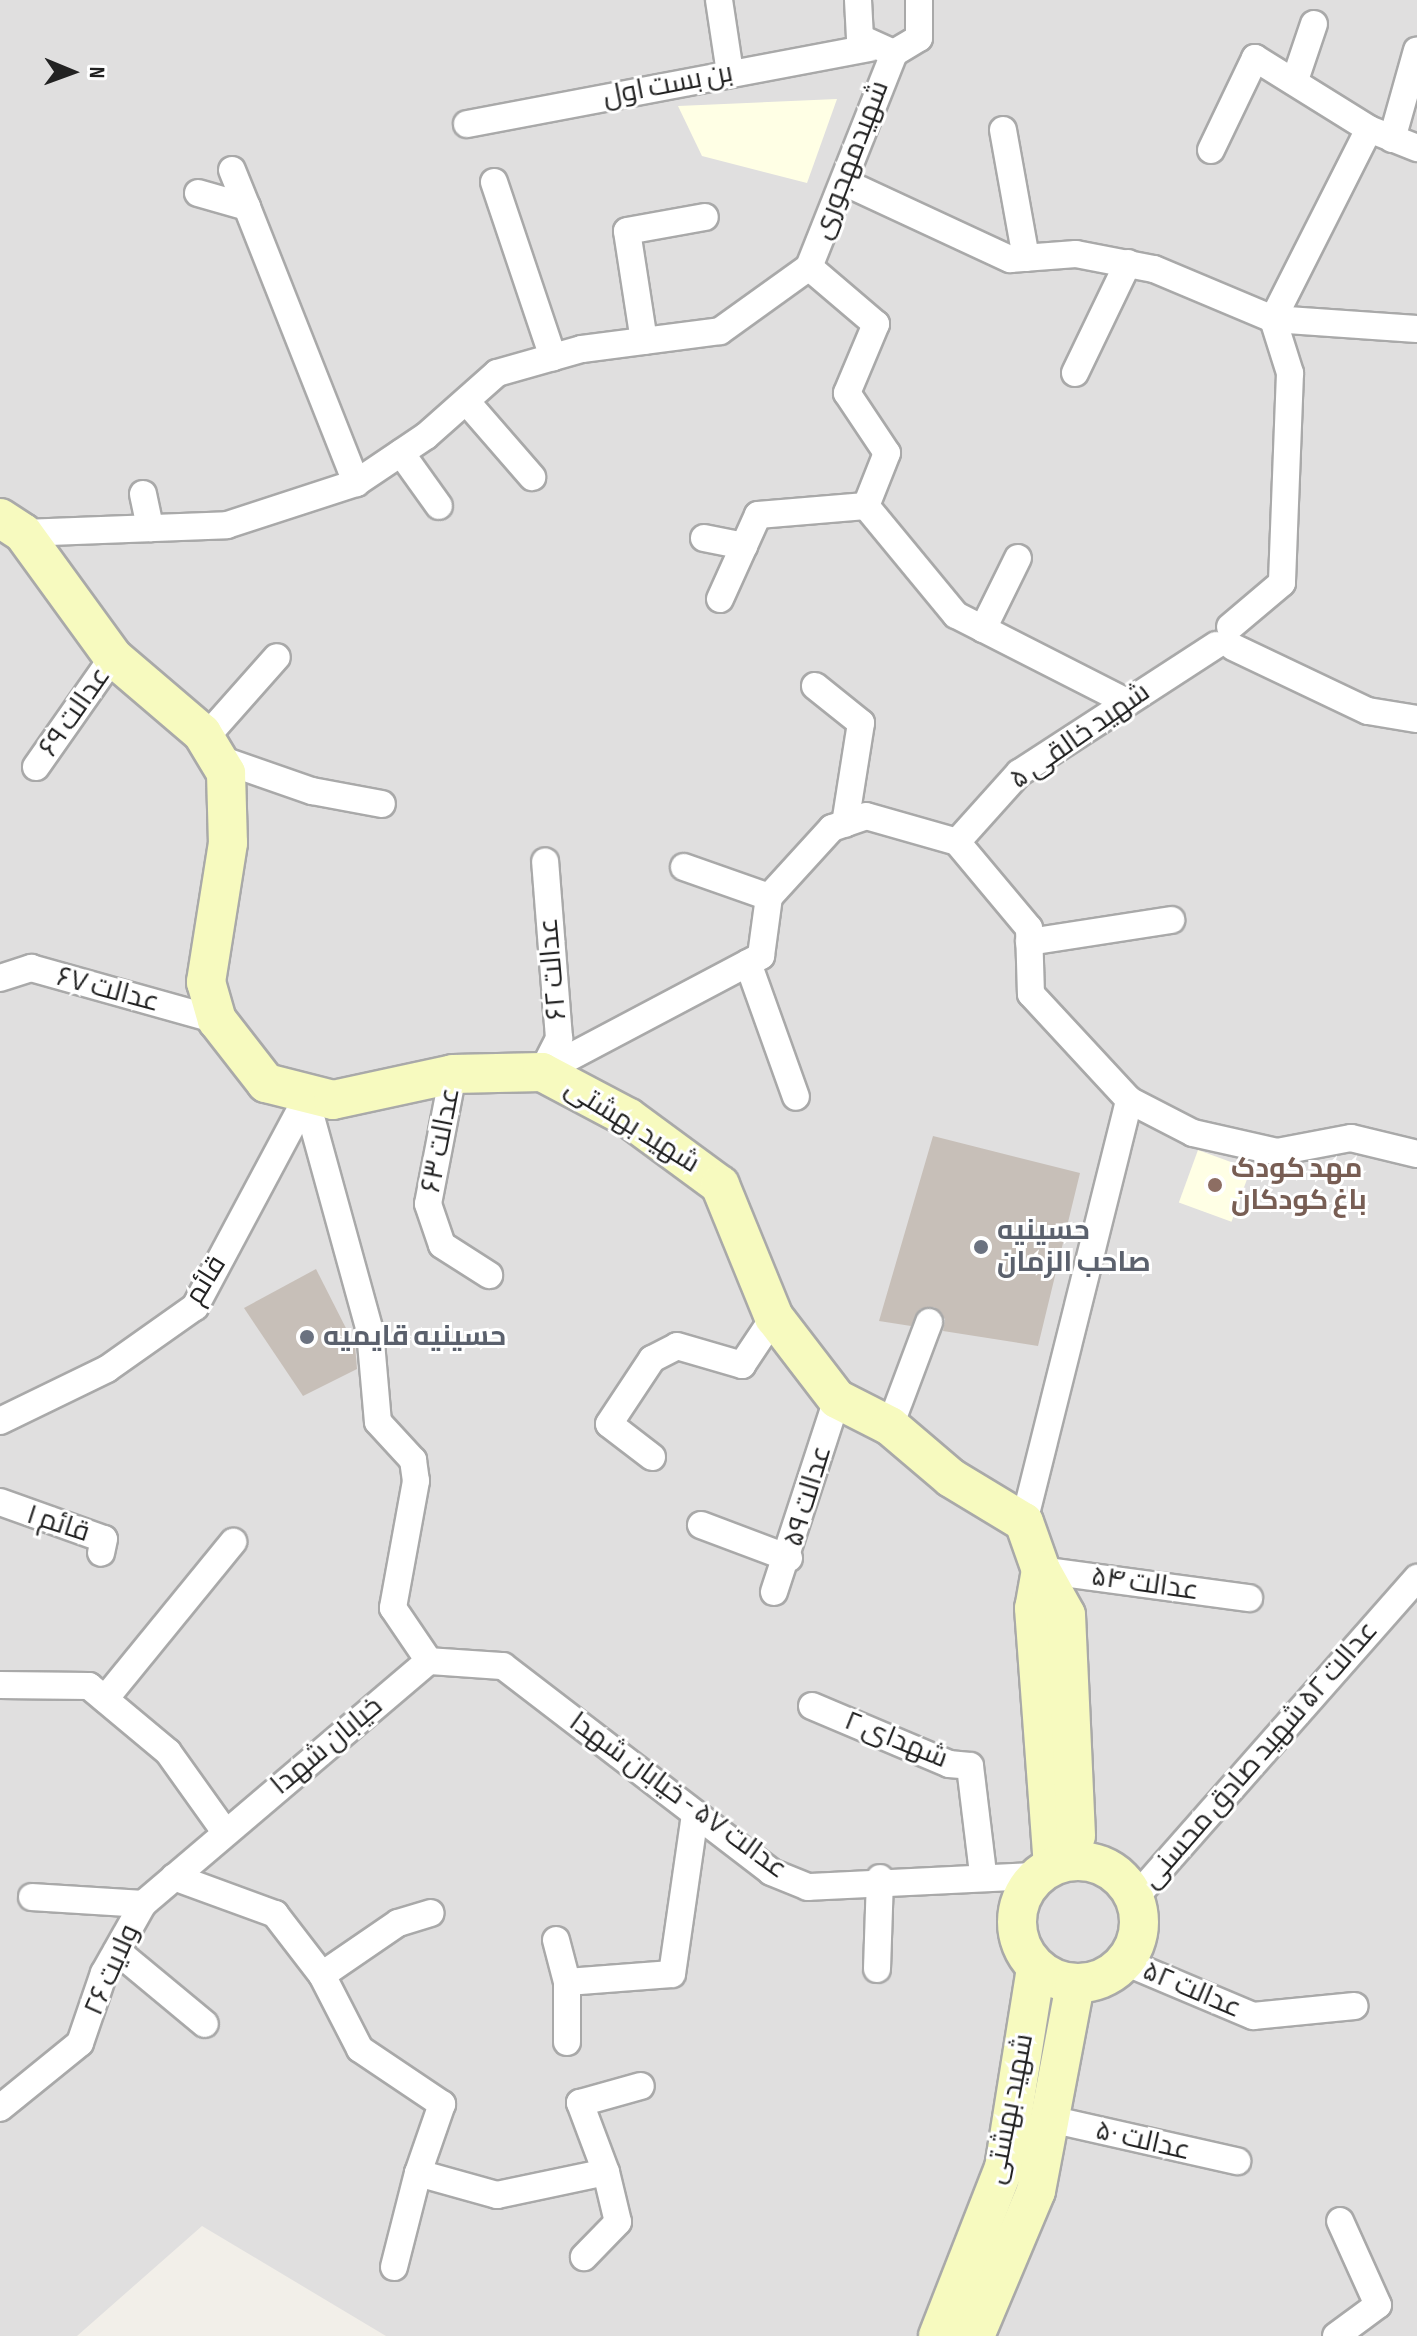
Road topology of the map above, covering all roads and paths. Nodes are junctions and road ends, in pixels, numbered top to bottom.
1 (719, 0) edge
2 (858, 0) edge
3 (927, 3) edge
4 (1314, 24) dead end
5 (1417, 50) edge
6 (882, 51) junction
7 (730, 73) junction
8 (1295, 80) junction
9 (467, 124) dead end
10 (1003, 130) dead end
11 (1381, 134) junction
12 (1417, 148) edge
13 (1211, 150) dead end
14 (232, 170) dead end
15 (494, 182) dead end
16 (846, 183) junction
17 (198, 193) dead end
18 (247, 207) junction
19 (705, 217) dead end
20 (1026, 258) junction
21 (1128, 263) junction
22 (809, 267) junction
23 (1273, 319) junction
24 (1417, 329) edge
25 (644, 341) junction
26 (553, 357) junction
27 (1075, 373) dead end
28 (466, 401) junction
29 (401, 453) junction
30 (532, 477) dead end
31 (356, 483) junction
32 (143, 494) dead end
33 (439, 506) dead end
34 (866, 506) junction
35 (11, 526) edge
36 (150, 528) junction
37 (704, 538) dead end
38 (744, 546) junction
39 (1018, 558) dead end
40 (720, 599) dead end
41 (983, 629) junction
42 (1226, 640) junction
43 (113, 657) junction
44 (277, 657) dead end
45 (815, 686) dead end
46 (1125, 701) junction
47 (1417, 719) edge
48 (211, 748) junction
49 (36, 767) dead end
50 (382, 804) dead end
51 (845, 824) junction
52 (957, 842) junction
53 (545, 862) dead end
54 (684, 867) dead end
55 (769, 897) junction
56 (1171, 920) dead end
57 (1029, 942) junction
58 (748, 963) junction
59 (0, 978) edge
60 (217, 1020) junction
61 (542, 1072) junction
62 (453, 1074) junction
63 (796, 1097) dead end
64 (306, 1099) junction
65 (1129, 1100) junction
66 (1417, 1154) edge
67 (489, 1275) dead end
68 (774, 1317) junction
69 (929, 1322) dead end
70 (837, 1399) junction
71 (0, 1421) edge
72 (890, 1426) junction
73 (652, 1457) dead end
74 (0, 1502) edge
75 (1024, 1522) junction
76 (701, 1525) dead end
77 (233, 1542) dead end
78 (101, 1553) dead end
79 (789, 1558) junction
80 (1041, 1570) junction
81 (1417, 1578) edge
82 (774, 1592) dead end
83 (1249, 1598) dead end
84 (429, 1661) junction
85 (0, 1685) edge
86 (105, 1699) junction
87 (812, 1706) dead end
88 (695, 1815) junction
89 (225, 1832) junction
90 (1056, 1867) junction
91 (983, 1874) junction
92 (174, 1877) junction
93 (880, 1878) junction
94 (32, 1897) dead end
95 (1135, 1898) junction
96 (143, 1904) junction
97 (431, 1913) dead end
98 (556, 1940) dead end
99 (117, 1951) junction
100 (1125, 1962) junction
101 (1036, 1968) junction
102 (877, 1969) dead end
103 (322, 1975) junction
104 (567, 1982) junction
105 (1075, 1984) junction
106 (1355, 2006) dead end
107 (205, 2024) dead end
108 (567, 2042) dead end
109 (641, 2086) dead end
110 (5, 2095) edge
111 (1050, 2119) junction
112 (1237, 2161) dead end
113 (606, 2172) junction
114 (418, 2173) junction
115 (1340, 2221) dead end
116 (584, 2257) dead end
117 (394, 2267) dead end
118 (938, 2336) edge
119 (975, 2336) edge
120 (1336, 2336) edge

1 - 7 street
2 - 6 street
3 - 6 street
4 - 8 street
5 - 11 street
6 - 7 street, بن بست اول
6 - 16 street, شهیدمهجوری
7 - 9 street, بن بست اول
8 - 11 street
8 - 13 street
10 - 20 street
11 - 12 street
11 - 23 street
14 - 18 street
15 - 26 street
16 - 20 street
16 - 22 street, شهیدمهجوری
17 - 18 street
18 - 31 street
19 - 25 street
20 - 21 street
21 - 23 street
21 - 27 street
22 - 25 street
22 - 34 street
23 - 24 street
23 - 42 street, شهید خالقی ۵
25 - 26 street
26 - 28 street
28 - 29 street
28 - 30 street
29 - 31 street
29 - 33 street
31 - 36 street
32 - 36 street
34 - 38 street
34 - 41 street
35 - 36 street
35 - 43 main road
37 - 38 street
38 - 40 street
39 - 41 street
41 - 46 street
42 - 46 street, شهید خالقی ۵
42 - 47 street
43 - 48 main road
43 - 49 street, عدالت ۶۹
44 - 48 street
45 - 51 street
46 - 52 street, شهید خالقی ۵
48 - 50 street
48 - 60 main road, شهید بهشتی
51 - 52 street
51 - 55 street
52 - 57 street
53 - 61 street, عدالت ۶۲
54 - 55 street
55 - 58 street
56 - 57 street
57 - 65 street
58 - 61 street
58 - 63 street
59 - 60 street, عدالت ۶۷
60 - 64 main road, شهید بهشتی
61 - 62 main road, شهید بهشتی
61 - 68 main road, شهید بهشتی
62 - 64 main road, شهید بهشتی
62 - 67 street, عدالت ۶۳
64 - 71 street, قائم
64 - 84 street
65 - 66 street
65 - 75 street
68 - 70 main road, شهید بهشتی
68 - 73 street
69 - 72 street
70 - 72 main road, شهید بهشتی
70 - 79 street, عدالت ۵۹
72 - 75 main road, شهید بهشتی
74 - 78 street, قائم ۱
75 - 80 main road
76 - 79 street
77 - 86 street
79 - 82 street, عدالت ۵۹
80 - 83 street, عدالت ۵۴
80 - 90 main road
81 - 95 street, عدالت ۵۲ شهید صادق محسنی
84 - 88 street, عدالت ۵۷ - خیابان شهدا
84 - 89 street, خیابان شهدا
85 - 86 street
86 - 89 street
87 - 91 street, شهدای ۲
88 - 93 street, عدالت ۵۷ - خیابان شهدا
88 - 104 street
89 - 92 street, ولایت ۲۶
90 - 91 street, عدالت ۵۷ - خیابان شهدا
90 - 95 main road
90 - 101 main road
91 - 93 street, عدالت ۵۷ - خیابان شهدا
92 - 96 street, ولایت ۲۶
92 - 103 street
93 - 102 street
94 - 96 street
95 - 100 main road
96 - 99 street, ولایت ۲۶
97 - 103 street
98 - 104 street
99 - 107 street
99 - 110 street, ولایت ۲۶
100 - 105 main road
100 - 106 street, عدالت ۵۲
101 - 105 main road
101 - 118 main road, شهید بهشتی
103 - 114 street
104 - 108 street
105 - 111 main road, شهید بهشتی
109 - 113 street
111 - 112 street, عدالت ۵۰
111 - 119 main road, شهید بهشتی
113 - 114 street
113 - 116 street
114 - 117 street
115 - 120 street

